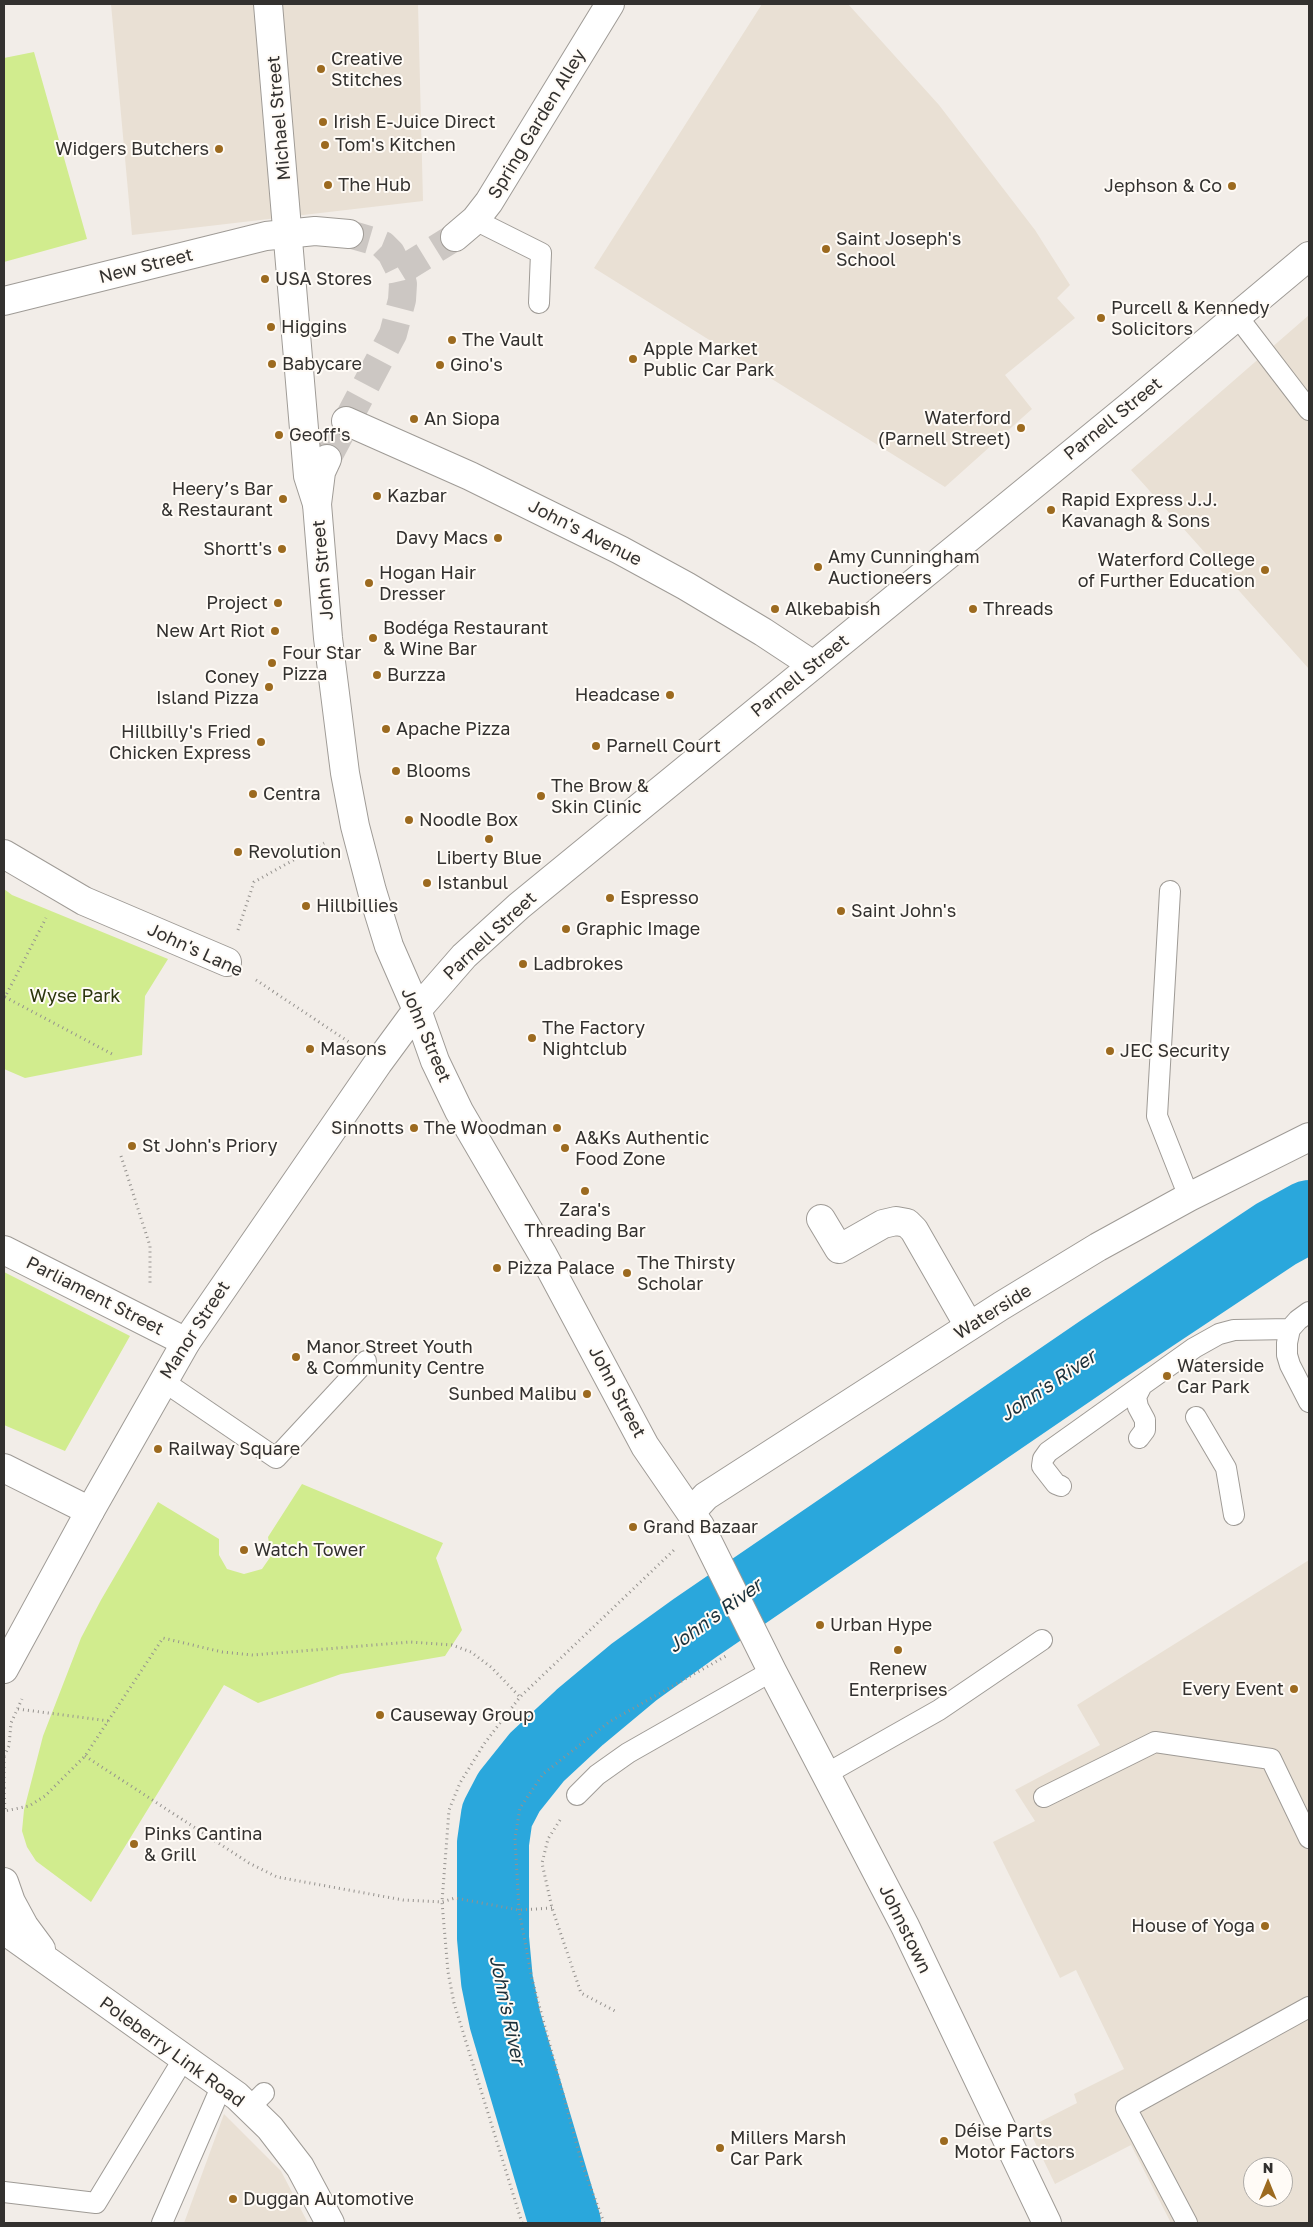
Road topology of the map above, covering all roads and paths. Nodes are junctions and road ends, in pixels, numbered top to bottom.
1 (268, 4) edge
2 (610, 4) edge
3 (465, 229) joint
4 (288, 232) junction
5 (349, 234) tunnel mouth
6 (1309, 256) edge
7 (4, 301) edge
8 (539, 304) dead end
9 (1237, 316) junction
10 (1309, 410) edge
11 (346, 421) dead end
12 (326, 459) tunnel mouth
13 (318, 504) junction
14 (813, 665) junction
15 (355, 826) junction
16 (4, 854) edge
17 (62, 889) junction
18 (1170, 891) dead end
19 (227, 962) junction
20 (4, 997) edge
21 (417, 1010) junction
22 (112, 1054) dead end
23 (378, 1063) junction
24 (1309, 1137) edge
25 (121, 1156) dead end
26 (1189, 1197) junction
27 (821, 1219) dead end
28 (4, 1250) edge
29 (1309, 1312) edge
30 (141, 1319) junction
31 (969, 1326) junction
32 (1290, 1329) junction
33 (186, 1342) junction
34 (366, 1361) dead end
35 (163, 1381) junction
36 (1141, 1387) junction
37 (1309, 1402) edge
38 (1196, 1418) dead end
39 (1139, 1438) dead end
40 (4, 1468) edge
41 (1061, 1486) dead end
42 (90, 1511) junction
43 (1234, 1515) dead end
44 (699, 1526) junction
45 (756, 1638) joint
46 (1042, 1640) dead end
47 (4, 1669) edge
48 (772, 1671) junction
49 (520, 1697) junction
50 (18, 1709) dead end
51 (109, 1721) junction
52 (4, 1755) edge
53 (85, 1756) junction
54 (826, 1774) junction
55 (4, 1788) edge
56 (577, 1795) joint
57 (1044, 1797) dead end
58 (4, 1803) edge
59 (1309, 1838) edge
60 (4, 1882) edge
61 (442, 1902) junction
62 (552, 1908) junction
63 (519, 1910) junction
64 (4, 1930) edge
65 (58, 1969) junction
66 (1309, 2007) edge
67 (615, 2011) dead end
68 (184, 2058) junction
69 (222, 2085) junction
70 (4, 2192) edge
71 (162, 2223) edge
72 (330, 2223) edge
73 (522, 2223) edge
74 (604, 2223) edge
75 (1047, 2223) edge
76 (1188, 2223) edge

1 - 4 main road, Michael Street
2 - 3 main road, Spring Garden Alley
3 - 8 lane
4 - 5 main road
4 - 7 main road, New Street
4 - 13 main road, John Street
6 - 9 main road, Parnell Street
9 - 10 lane
9 - 14 main road, Parnell Street
11 - 14 main road, John's Avenue
12 - 13 main road, John Street
13 - 15 main road, John Street
14 - 21 main road, Parnell Street
15 - 19 path
15 - 21 main road, John Street
16 - 17 main road, John's Lane
17 - 19 main road, John's Lane
17 - 20 path
18 - 26 lane
19 - 23 path, John's Lane
20 - 22 path
21 - 23 main road, Manor Street
21 - 44 main road, John Street
23 - 33 main road, Manor Street
24 - 26 main road, Waterside
25 - 30 path
26 - 31 main road, Waterside
27 - 31 main road
28 - 30 main road, Parliament Street
29 - 32 lane
30 - 33 main road, Parliament Street
31 - 44 main road, Waterside
32 - 36 lane
32 - 37 lane
33 - 35 main road, Manor Street
34 - 35 lane
35 - 42 main road, Manor Street
36 - 39 lane
36 - 41 lane
38 - 43 lane
40 - 42 main road
42 - 47 main road, Manor Street
44 - 45 main road, John Street
44 - 49 path
45 - 48 main road, Johnstown
46 - 54 lane
48 - 54 main road, Johnstown
48 - 56 lane
49 - 51 path
49 - 61 path
50 - 51 path
51 - 53 path
52 - 55 path
53 - 58 path
53 - 61 path
54 - 75 main road, Johnstown
55 - 58 path
56 - 62 path
57 - 59 lane
60 - 65 main road
61 - 63 path
61 - 73 path
62 - 63 path
62 - 67 path
63 - 74 path
64 - 65 main road, Poleberry Link Road
65 - 68 main road, Poleberry Link Road
66 - 76 lane
68 - 69 main road, Poleberry Link Road
68 - 70 lane
69 - 71 lane
69 - 72 main road, Poleberry Link Road

